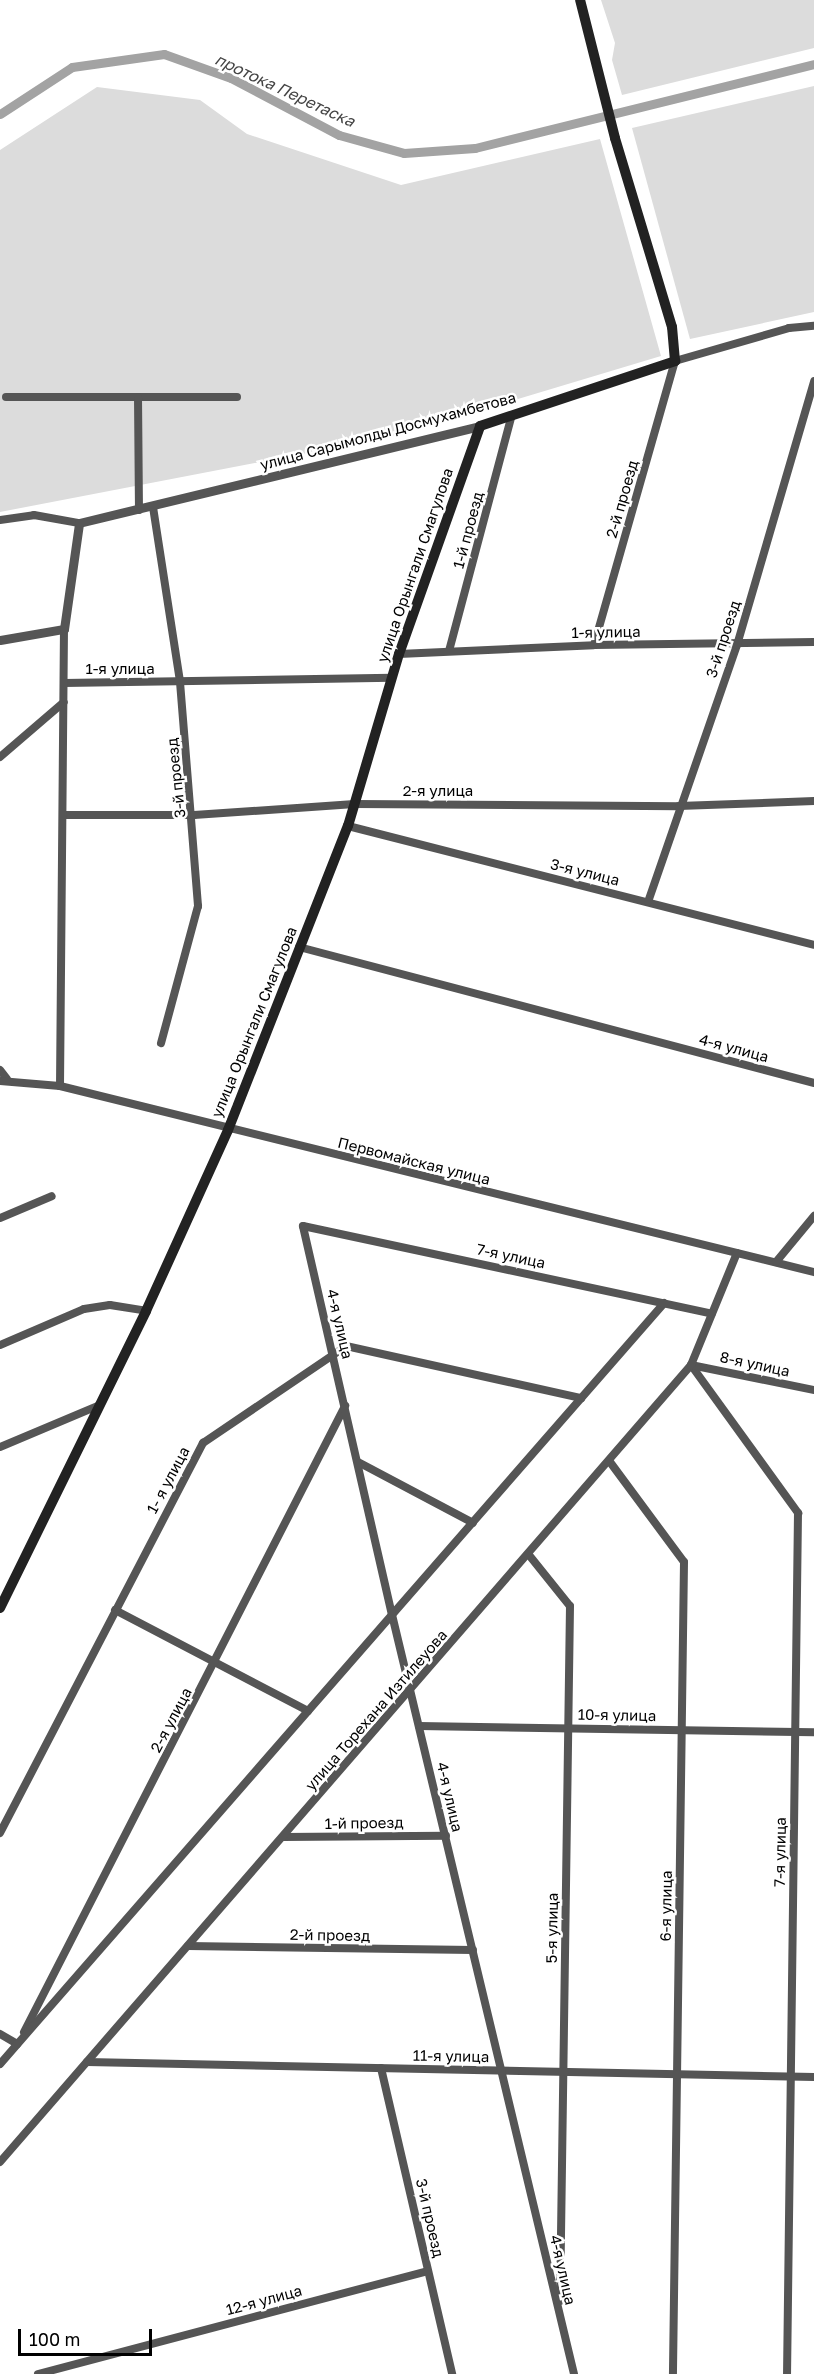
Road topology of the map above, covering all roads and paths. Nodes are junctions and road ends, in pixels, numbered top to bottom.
1 (580, 0) edge
2 (814, 326) edge
3 (675, 361) junction
4 (814, 381) edge
5 (6, 397) dead end
6 (138, 397) junction
7 (237, 397) dead end
8 (512, 415) junction
9 (480, 426) junction
10 (153, 507) junction
11 (139, 510) junction
12 (0, 520) edge
13 (80, 523) junction
14 (64, 628) junction
15 (0, 640) edge
16 (814, 642) edge
17 (594, 645) junction
18 (737, 645) junction
19 (449, 651) junction
20 (399, 654) junction
21 (392, 678) junction
22 (180, 682) junction
23 (64, 683) junction
24 (64, 702) junction
25 (0, 757) edge
26 (814, 801) edge
27 (355, 804) junction
28 (679, 806) junction
29 (63, 815) junction
30 (194, 815) junction
31 (348, 826) junction
32 (648, 902) junction
33 (814, 945) edge
34 (300, 947) junction
35 (161, 1043) dead end
36 (0, 1070) edge
37 (3, 1080) edge
38 (814, 1083) edge
39 (60, 1086) junction
40 (228, 1130) junction
41 (52, 1196) dead end
42 (814, 1216) edge
43 (0, 1218) edge
44 (303, 1226) joint
45 (737, 1253) junction
46 (776, 1262) junction
47 (814, 1272) edge
48 (664, 1303) junction
49 (146, 1311) junction
50 (712, 1314) junction
51 (0, 1345) edge
52 (334, 1356) junction
53 (691, 1365) junction
54 (814, 1390) edge
55 (581, 1398) junction
56 (100, 1405) junction
57 (345, 1406) junction
58 (0, 1447) edge
59 (358, 1462) junction
60 (610, 1462) junction
61 (472, 1523) junction
62 (529, 1555) junction
63 (0, 1608) edge
64 (115, 1610) junction
65 (392, 1615) junction
66 (217, 1661) junction
67 (411, 1690) junction
68 (308, 1711) junction
69 (420, 1726) junction
70 (568, 1728) junction
71 (682, 1730) junction
72 (795, 1731) junction
73 (814, 1732) edge
74 (0, 1833) edge
75 (446, 1836) junction
76 (283, 1837) junction
77 (188, 1946) junction
78 (473, 1950) junction
79 (0, 2034) edge
80 (17, 2044) junction
81 (87, 2062) junction
82 (0, 2064) edge
83 (381, 2068) junction
84 (501, 2071) junction
85 (563, 2072) junction
86 (677, 2074) junction
87 (791, 2077) junction
88 (814, 2077) edge
89 (0, 2162) edge
90 (428, 2271) junction
91 (560, 2315) junction
92 (38, 2374) edge
93 (452, 2374) edge
94 (574, 2374) edge
95 (673, 2374) edge
96 (787, 2374) edge

1 - 3 main road
2 - 3 street, улица Сарымолды Досмухамбетова
3 - 8 main road, улица Сарымолды Досмухамбетова
3 - 17 street, 2-й проезд
4 - 18 street, 3-й проезд
5 - 6 street
6 - 7 street
6 - 11 street
8 - 9 main road, улица Сарымолды Досмухамбетова
8 - 19 street, 1-й проезд
9 - 10 street, улица Сарымолды Досмухамбетова
9 - 20 main road, улица Орынгали Смагулова
10 - 11 street, улица Сарымолды Досмухамбетова
10 - 22 street, 3-й проезд
11 - 13 street, улица Сарымолды Досмухамбетова
12 - 13 street, улица Сарымолды Досмухамбетова
13 - 14 street
14 - 15 street
14 - 23 street
16 - 18 street, 1-я улица
17 - 18 street, 1-я улица
17 - 19 street, 1-я улица
18 - 28 street, 3-й проезд
19 - 20 street, 1-я улица
20 - 21 main road, улица Орынгали Смагулова
21 - 22 street, 1-я улица
21 - 27 main road, улица Орынгали Смагулова
22 - 23 street, 1-я улица
22 - 30 street, 3-й проезд
23 - 24 street
24 - 25 street
24 - 29 street
26 - 28 street, 2-я улица
27 - 28 street, 2-я улица
27 - 30 street, 2-я улица
27 - 31 main road, улица Орынгали Смагулова
28 - 32 street, 3-й проезд
29 - 30 street, 2-я улица
29 - 39 street
30 - 35 street, 3-й проезд
31 - 32 street, 3-я улица
31 - 34 main road, улица Орынгали Смагулова
32 - 33 street, 3-я улица
34 - 38 street, 4-я улица
34 - 40 main road, улица Орынгали Смагулова
36 - 37 street
37 - 39 street, Первомайская улица
39 - 40 street, Первомайская улица
40 - 45 street, Первомайская улица
40 - 49 main road, улица Орынгали Смагулова
41 - 43 street
42 - 46 street
44 - 48 street, 7-я улица
44 - 52 street, 4-я улица
45 - 46 street, Первомайская улица
45 - 50 street, улица Торехана Изтилеуова
46 - 47 street, Первомайская улица
48 - 50 street, 7-я улица
48 - 55 street
49 - 51 street
49 - 56 main road, улица Орынгали Смагулова
50 - 53 street, улица Торехана Изтилеуова
52 - 55 street, 1- я улица
52 - 57 street, 4-я улица
52 - 64 street, 1- я улица
53 - 54 street, 8-я улица
53 - 60 street, улица Торехана Изтилеуова
53 - 72 street, 7-я улица
55 - 61 street
56 - 58 street
56 - 63 main road, улица Орынгали Смагулова
57 - 59 street, 4-я улица
57 - 66 street, 2-я улица
59 - 61 street
59 - 65 street, 4-я улица
60 - 62 street, улица Торехана Изтилеуова
60 - 71 street, 6-я улица
61 - 65 street
62 - 67 street, улица Торехана Изтилеуова
62 - 70 street, 5-я улица
64 - 66 street
64 - 74 street, 1- я улица
65 - 67 street, 4-я улица
65 - 68 street
66 - 68 street
66 - 80 street, 2-я улица
67 - 69 street, 4-я улица
67 - 76 street, улица Торехана Изтилеуова
68 - 80 street
69 - 70 street, 10-я улица
69 - 75 street, 4-я улица
70 - 71 street, 10-я улица
70 - 85 street, 5-я улица
71 - 72 street, 10-я улица
71 - 86 street, 6-я улица
72 - 73 street, 10-я улица
72 - 87 street, 7-я улица
75 - 76 street, 1-й проезд
75 - 78 street, 4-я улица
76 - 77 street, улица Торехана Изтилеуова
77 - 78 street, 2-й проезд
77 - 81 street, улица Торехана Изтилеуова
78 - 84 street, 4-я улица
79 - 80 street
80 - 82 street
81 - 83 street, 11-я улица
81 - 89 street, улица Торехана Изтилеуова
83 - 84 street, 11-я улица
83 - 90 street, 3-й проезд
84 - 85 street, 11-я улица
84 - 91 street, 4-я улица
85 - 86 street, 11-я улица
85 - 91 street, 5-я улица
86 - 87 street, 11-я улица
86 - 95 street, 6-я улица
87 - 88 street, 11-я улица
87 - 96 street, 7-я улица
90 - 92 street, 12-я улица
90 - 93 street, 3-й проезд
91 - 94 street, 4-я улица

